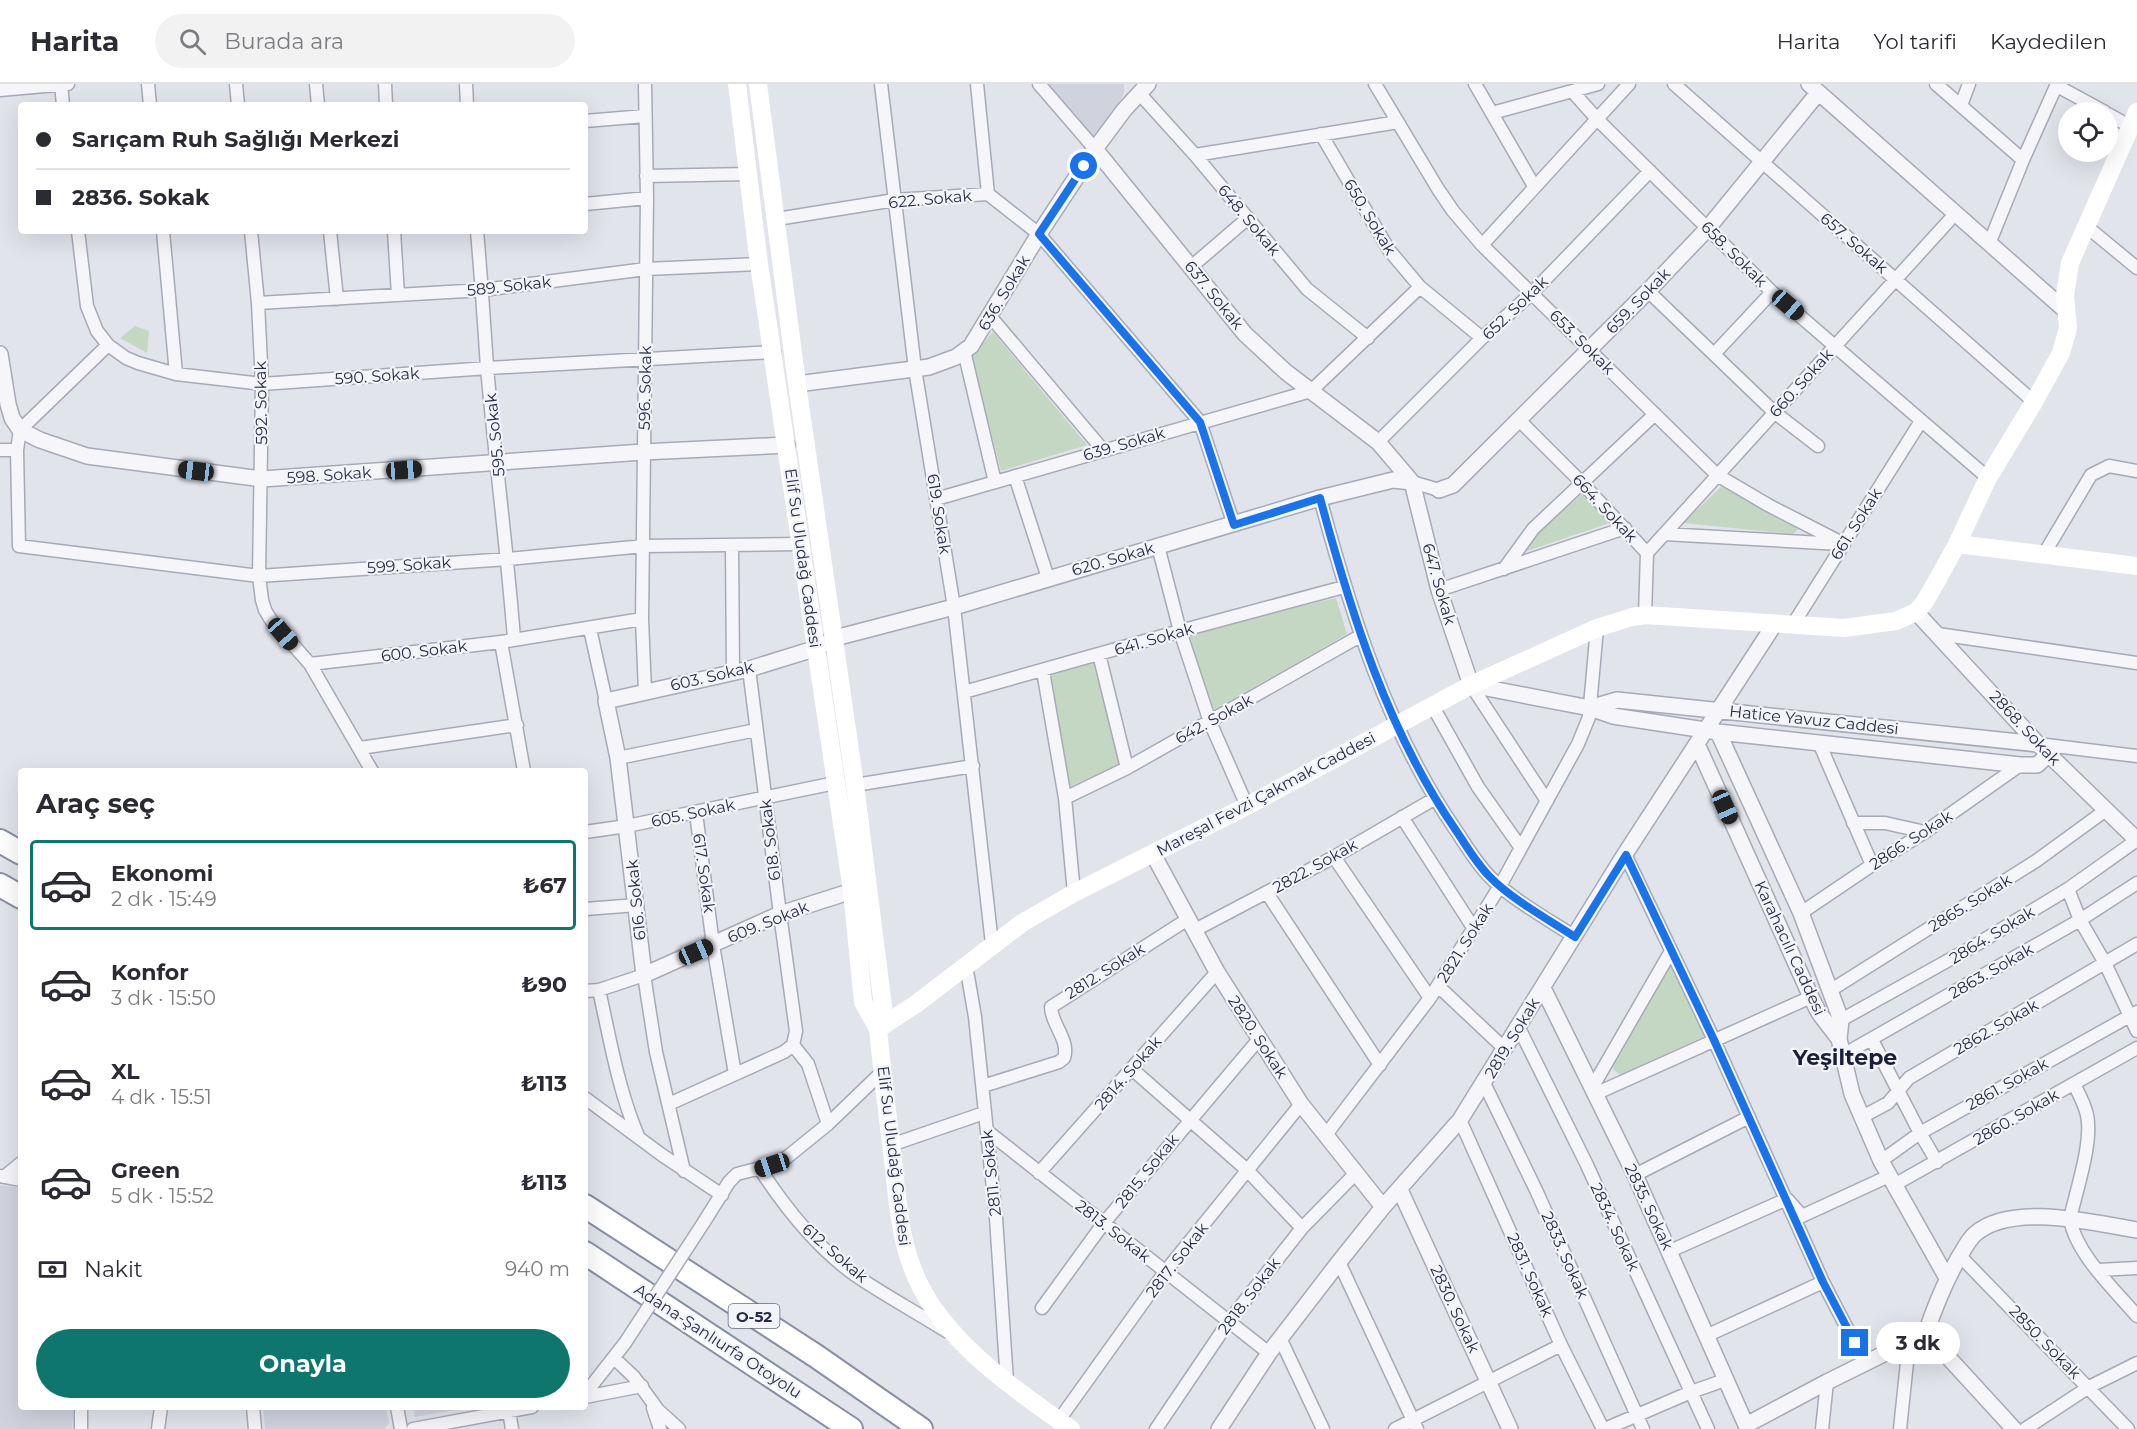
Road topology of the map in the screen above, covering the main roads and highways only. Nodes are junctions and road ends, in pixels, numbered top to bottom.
1 (737, 84) edge
2 (758, 84) edge
3 (2134, 119) edge
4 (1957, 544) junction
5 (2137, 566) edge
6 (0, 841) edge
7 (18, 851) edge
8 (0, 885) edge
9 (18, 895) edge
10 (878, 1029) junction
11 (588, 1208) edge
12 (588, 1255) edge
13 (1065, 1425) edge
14 (851, 1429) edge
15 (921, 1429) edge

1 - 10 main road, Elif Su Uludağ Caddesi
2 - 10 main road, Elif Su Uludağ Caddesi
3 - 4 main road
4 - 5 main road
4 - 10 main road, Mareşal Fevzi Çakmak Caddesi
6 - 7 highway
8 - 9 highway
10 - 13 main road, Elif Su Uludağ Caddesi
11 - 15 highway, O-52
12 - 14 highway, Adana-Şanlıurfa Otoyolu / O-52

